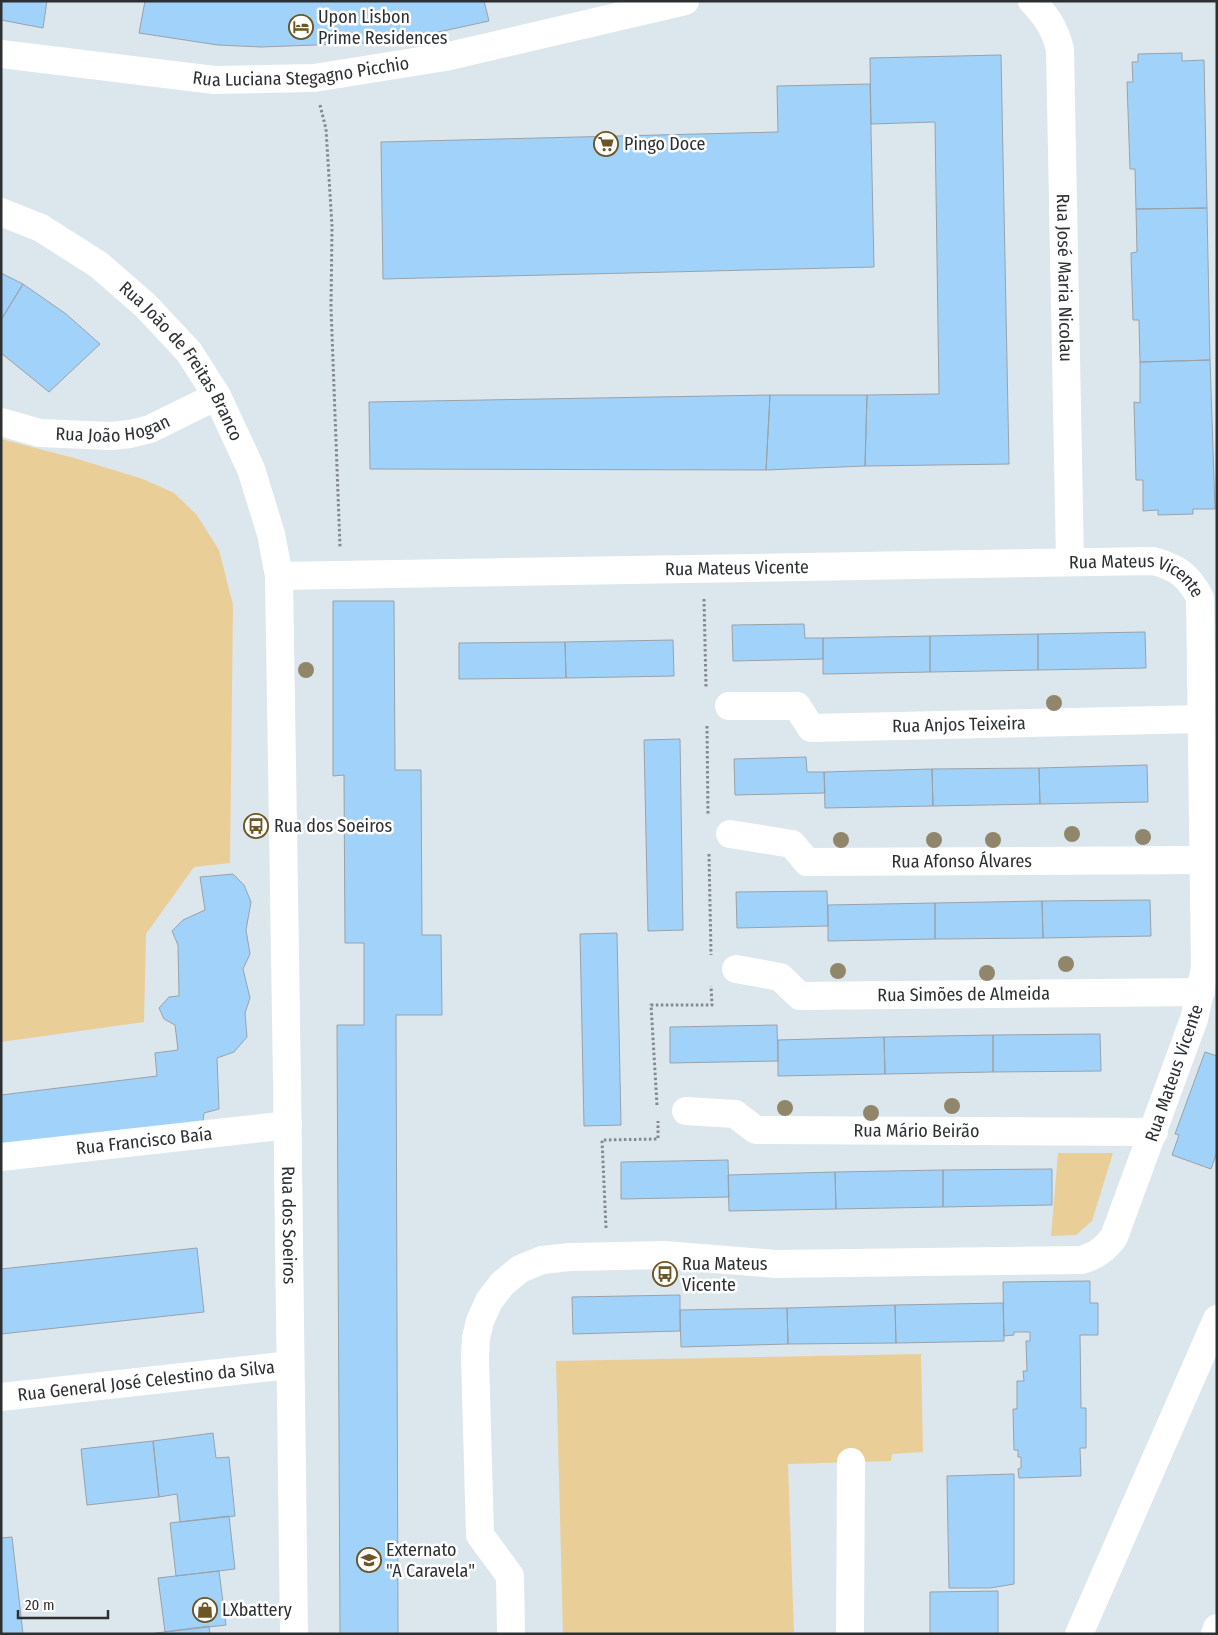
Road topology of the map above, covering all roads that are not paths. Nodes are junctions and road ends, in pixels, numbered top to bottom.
1 (685, 1) edge
2 (1032, 1) edge
3 (1, 54) edge
4 (1, 212) edge
5 (217, 396) junction
6 (1, 422) edge
7 (1070, 562) junction
8 (279, 576) junction
9 (718, 700) road end
10 (1202, 719) junction
11 (720, 840) road end
12 (1204, 860) junction
13 (736, 969) dead end
14 (1201, 992) junction
15 (686, 1111) dead end
16 (288, 1125) junction
17 (1154, 1132) junction
18 (1, 1157) edge
19 (1217, 1319) edge
20 (290, 1365) junction
21 (1, 1397) edge
22 (852, 1462) dead end
23 (1217, 1628) edge
24 (294, 1634) edge
25 (511, 1634) edge
26 (850, 1634) edge
27 (1079, 1634) edge
28 (1215, 1634) edge

1 - 3 main road, Rua Luciana Stegagno Picchio
2 - 7 main road, Rua José Maria Nicolau
4 - 5 main road, Rua João de Freitas Branco
5 - 6 main road, Rua João Hogan
5 - 8 main road, Rua João de Freitas Branco
7 - 8 main road, Rua Mateus Vicente
7 - 10 main road, Rua Mateus Vicente
8 - 16 main road, Rua dos Soeiros
9 - 10 main road, Rua Anjos Teixeira
10 - 12 main road, Rua Mateus Vicente
11 - 12 main road, Rua Afonso Álvares
12 - 14 main road, Rua Mateus Vicente
13 - 14 main road, Rua Simões de Almeida
14 - 17 main road, Rua Mateus Vicente
15 - 17 main road, Rua Mário Beirão
16 - 18 main road, Rua Francisco Baía
16 - 20 main road, Rua dos Soeiros
17 - 25 main road, Rua Mateus Vicente
19 - 27 main road
20 - 21 main road, Rua General José Celestino da Silva
20 - 24 main road, Rua dos Soeiros
22 - 26 main road
23 - 28 main road

